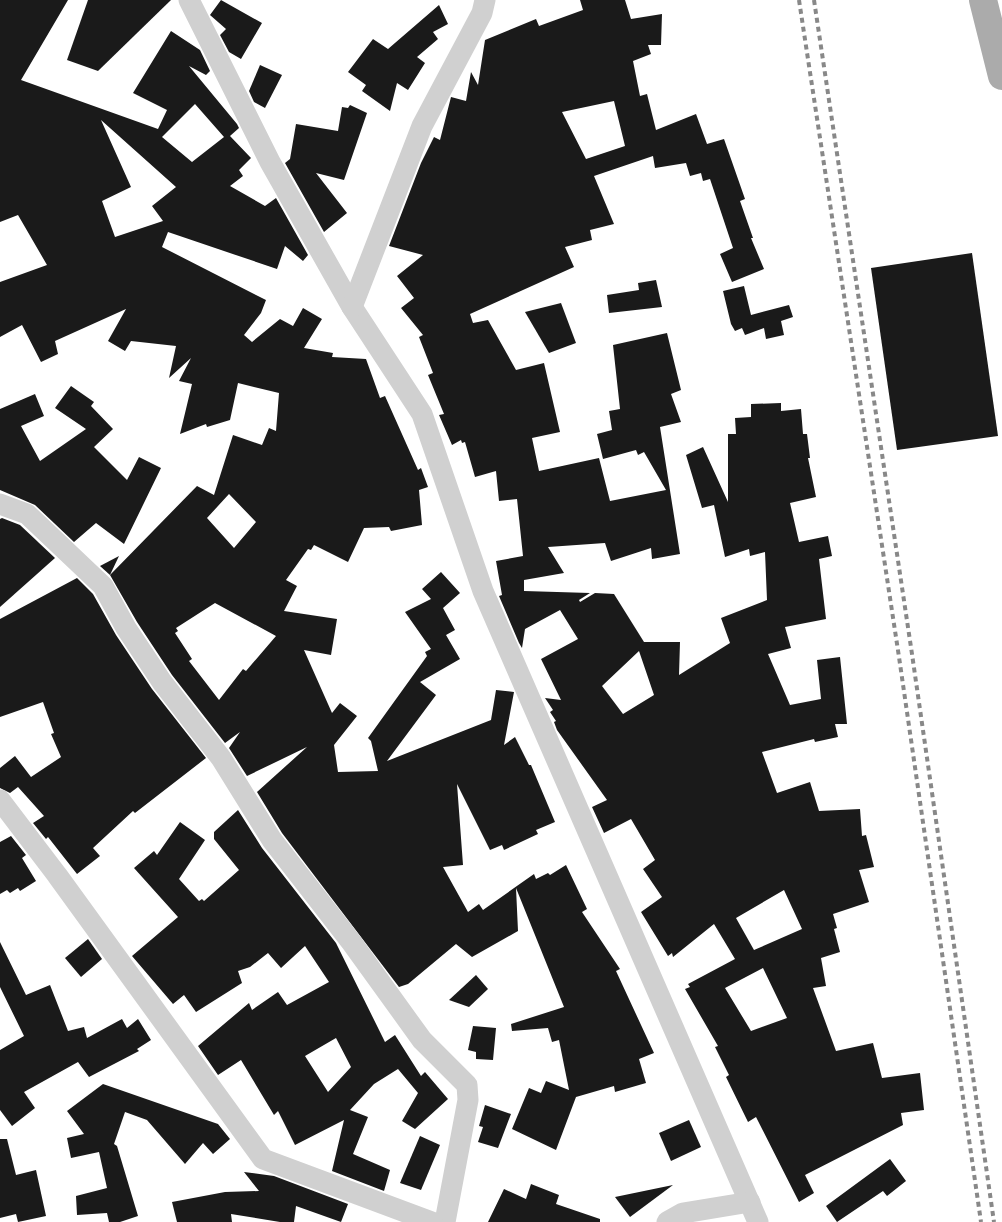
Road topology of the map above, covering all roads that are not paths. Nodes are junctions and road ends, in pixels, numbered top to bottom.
1 (189, 0) edge
2 (485, 0) edge
3 (983, 0) edge
4 (1002, 76) edge
5 (352, 308) junction
6 (0, 504) edge
7 (0, 800) edge
8 (750, 1202) junction
9 (432, 1222) edge
10 (445, 1222) edge
11 (667, 1222) edge
12 (758, 1222) edge

1 - 5 street
2 - 5 street
3 - 4 main road
5 - 8 street
6 - 10 street
7 - 9 street
8 - 11 street
8 - 12 street

